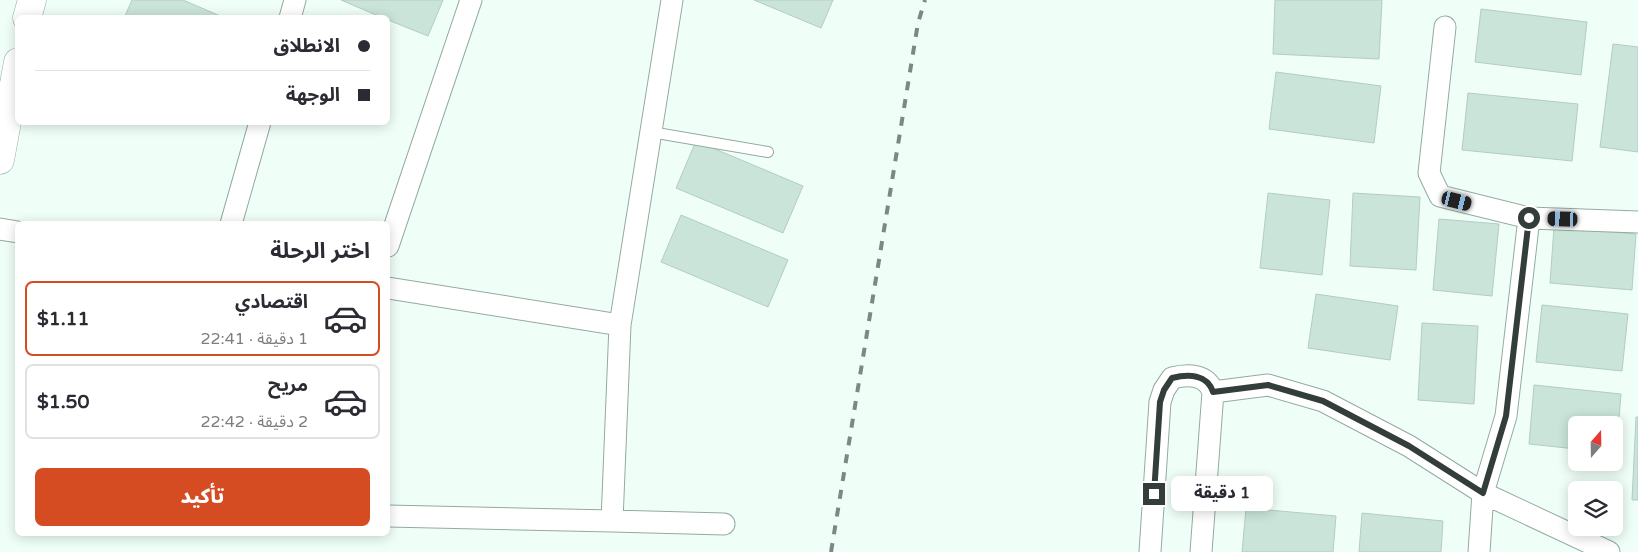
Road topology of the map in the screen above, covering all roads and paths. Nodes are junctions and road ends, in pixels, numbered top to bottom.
1 (30, 0) edge
2 (295, 0) edge
3 (471, 0) edge
4 (672, 0) edge
5 (27, 15) edge
6 (291, 15) edge
7 (1445, 27) dead end
8 (15, 78) edge
9 (259, 125) edge
10 (651, 132) junction
11 (768, 152) dead end
12 (0, 160) edge
13 (1529, 218) junction
14 (232, 221) edge
15 (1638, 222) edge
16 (0, 229) edge
17 (15, 232) edge
18 (390, 240) edge
19 (390, 288) edge
20 (620, 325) junction
21 (1213, 392) junction
22 (1483, 493) junction
23 (390, 516) edge
24 (612, 521) junction
25 (724, 524) dead end
26 (1150, 552) edge
27 (1201, 552) edge
28 (1479, 552) edge
29 (1609, 552) edge

1 - 5 main road
2 - 6 street
3 - 18 street
4 - 10 street
7 - 13 street
8 - 12 main road
9 - 14 street
10 - 11 lane
10 - 20 street
13 - 15 street
13 - 22 street
16 - 17 street
19 - 20 street
20 - 24 street
21 - 22 street
21 - 26 street
21 - 27 street
22 - 28 street
22 - 29 street
23 - 24 street
24 - 25 street

